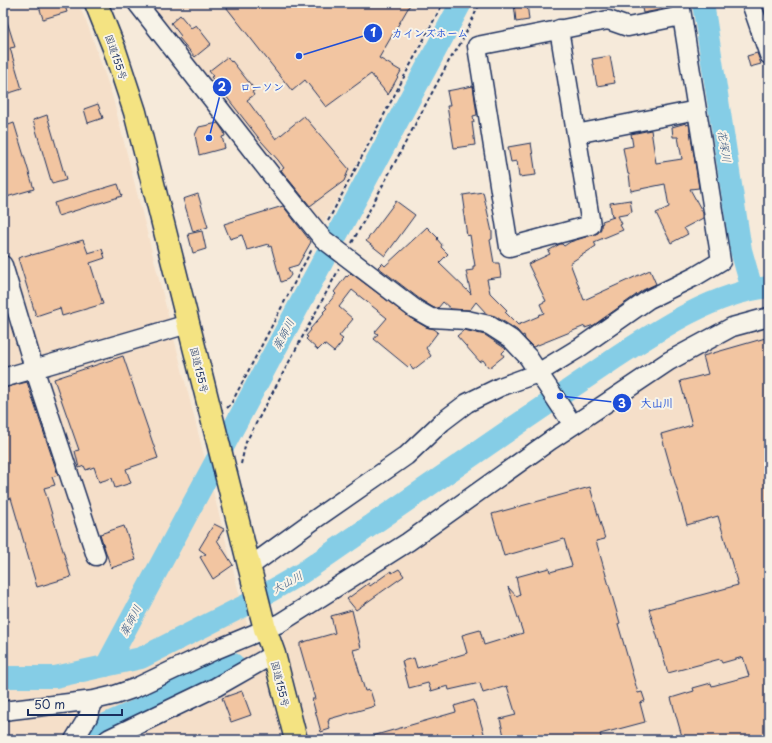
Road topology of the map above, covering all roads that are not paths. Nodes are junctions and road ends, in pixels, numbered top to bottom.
1 (96, 3) edge
2 (138, 3) edge
3 (751, 3) edge
4 (680, 9) edge
5 (559, 29) junction
6 (769, 56) edge
7 (697, 110) junction
8 (576, 134) junction
9 (3, 265) edge
10 (769, 317) edge
11 (188, 324) junction
12 (34, 368) junction
13 (540, 376) junction
14 (3, 378) edge
15 (569, 419) junction
16 (96, 556) dead end
17 (249, 567) junction
18 (265, 629) junction
19 (274, 654) junction
20 (94, 700) junction
21 (3, 710) edge
22 (74, 740) edge
23 (108, 740) edge
24 (296, 740) edge

1 - 11 highway, 国道155号
2 - 13 street
3 - 6 street
4 - 5 street
4 - 7 street
5 - 8 street
5 - 8 street
7 - 8 street
7 - 13 street
9 - 12 street
10 - 15 street
11 - 12 street
11 - 17 highway, 国道155号
12 - 14 street
12 - 16 street
13 - 15 street
13 - 17 street
15 - 18 street
17 - 18 highway, 国道155号
18 - 19 highway, 国道155号
18 - 20 street
19 - 23 street
19 - 24 highway, 国道155号
20 - 21 street
20 - 22 street

